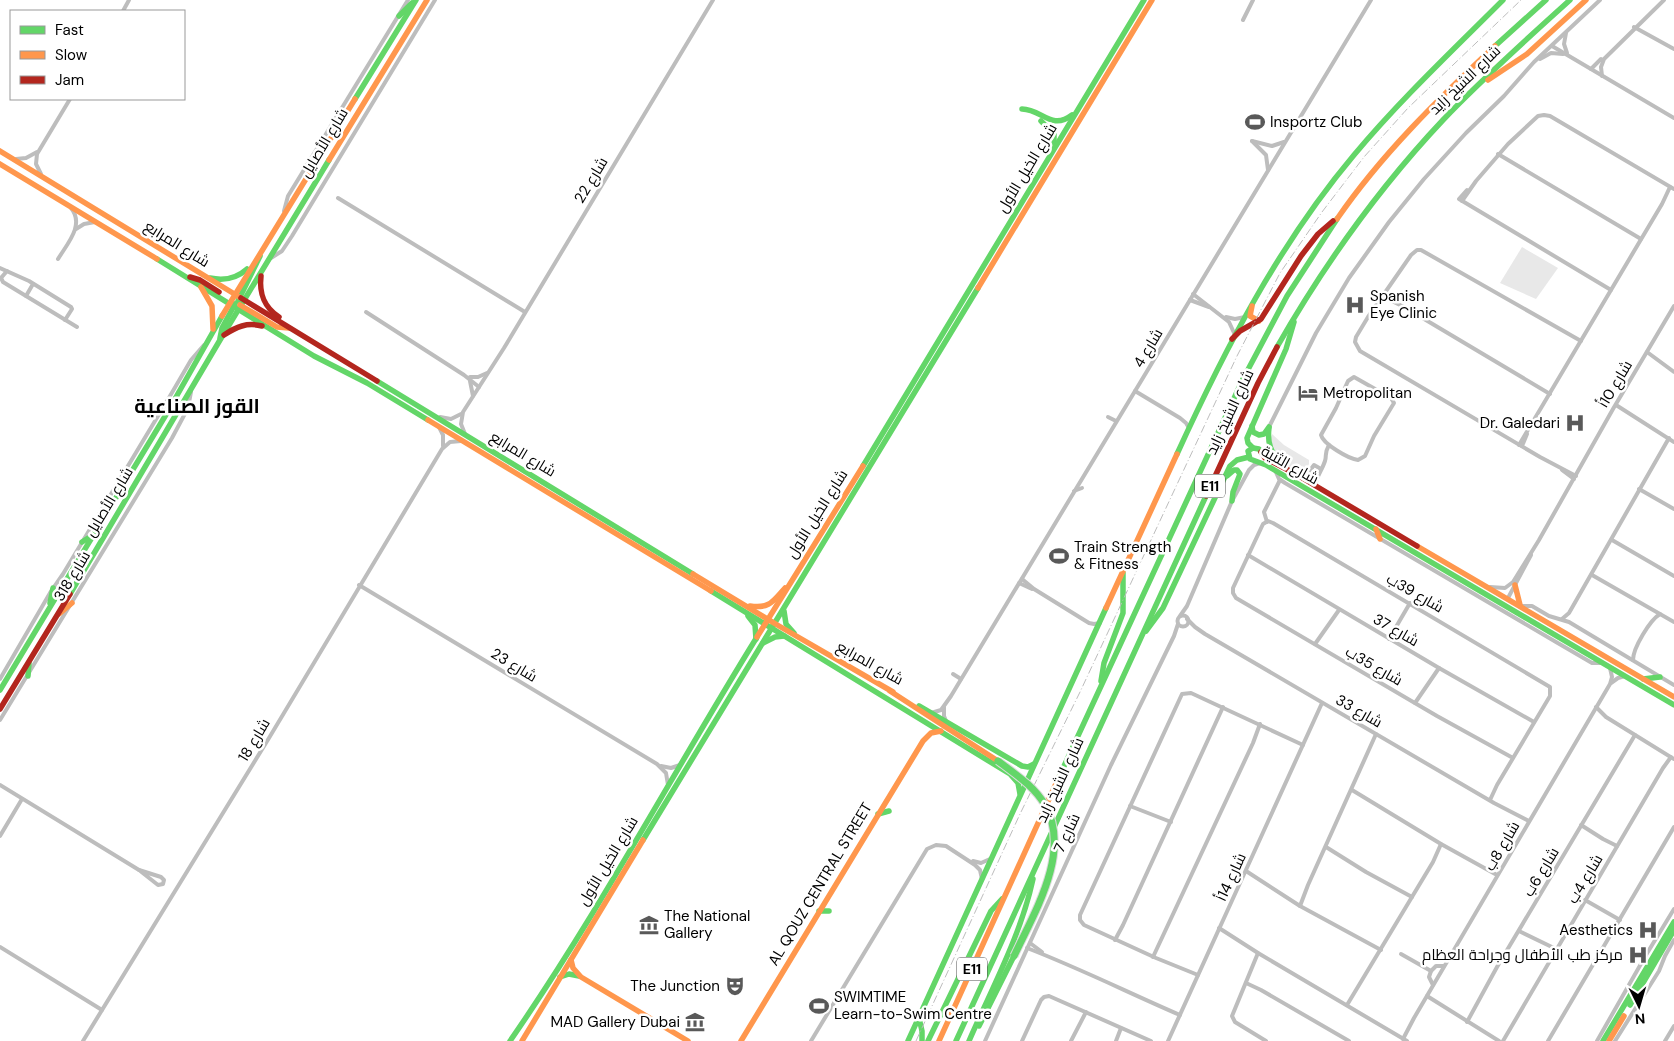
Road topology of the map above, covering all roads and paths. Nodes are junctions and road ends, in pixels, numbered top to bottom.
1 (408, 0) edge
2 (415, 0) edge
3 (427, 0) edge
4 (435, 0) edge
5 (713, 0) edge
6 (1144, 0) edge
7 (1152, 0) edge
8 (1253, 0) edge
9 (1371, 0) edge
10 (1503, 0) edge
11 (1546, 0) edge
12 (1570, 0) edge
13 (1586, 0) edge
14 (1600, 0) edge
15 (1664, 0) edge
16 (399, 16) junction
17 (1243, 20) dead end
18 (1636, 26) junction
19 (1568, 30) junction
20 (1552, 46) junction
21 (1614, 47) junction
22 (1674, 49) edge
23 (1570, 56) junction
24 (1531, 66) junction
25 (1591, 69) junction
26 (1602, 76) junction
27 (1480, 83) junction
28 (69, 100) edge
29 (1079, 108) junction
30 (1022, 109) dead end
31 (1674, 111) edge
32 (1672, 117) edge
33 (1041, 121) dead end
34 (1286, 140) junction
35 (40, 148) junction
36 (1054, 150) junction
37 (0, 151) edge
38 (1500, 153) junction
39 (12, 158) junction
40 (0, 164) edge
41 (1268, 170) junction
42 (44, 178) junction
43 (1673, 188) edge
44 (338, 198) dead end
45 (70, 206) junction
46 (284, 214) junction
47 (1338, 218) junction
48 (95, 222) junction
49 (75, 231) junction
50 (1642, 238) junction
51 (261, 251) junction
52 (271, 258) junction
53 (58, 259) dead end
54 (0, 268) edge
55 (7, 271) junction
56 (263, 272) junction
57 (203, 276) junction
58 (1, 277) edge
59 (186, 277) junction
60 (33, 284) junction
61 (198, 284) junction
62 (1612, 289) junction
63 (1193, 294) junction
64 (1383, 294) junction
65 (26, 296) junction
66 (1190, 300) junction
67 (237, 302) junction
68 (1252, 306) junction
69 (1674, 306) edge
70 (1210, 307) junction
71 (366, 312) dead end
72 (525, 312) junction
73 (1222, 316) junction
74 (1245, 316) junction
75 (1295, 316) junction
76 (65, 320) junction
77 (1259, 321) junction
78 (77, 327) dead end
79 (289, 328) junction
80 (271, 330) junction
81 (213, 331) junction
82 (1233, 337) junction
83 (221, 338) junction
84 (1581, 342) junction
85 (206, 343) junction
86 (1646, 354) junction
87 (489, 372) junction
88 (1674, 372) edge
89 (470, 378) junction
90 (480, 385) junction
91 (1135, 391) junction
92 (191, 392) junction
93 (1551, 393) junction
94 (473, 396) junction
95 (1615, 407) junction
96 (428, 412) junction
97 (463, 412) junction
98 (1108, 417) dead end
99 (1180, 418) junction
100 (1193, 418) junction
101 (1116, 422) junction
102 (439, 426) junction
103 (1252, 426) junction
104 (1269, 427) junction
105 (1189, 428) junction
106 (465, 438) junction
107 (1669, 438) junction
108 (1674, 442) edge
109 (1520, 445) junction
110 (1331, 446) junction
111 (1252, 448) junction
112 (442, 449) junction
113 (1248, 457) junction
114 (1262, 463) junction
115 (1284, 468) junction
116 (1321, 469) junction
117 (1275, 470) junction
118 (1575, 478) junction
119 (1304, 479) junction
120 (1280, 480) junction
121 (1224, 481) junction
122 (1315, 486) junction
123 (1082, 488) dead end
124 (1639, 488) junction
125 (1074, 491) junction
126 (1232, 501) junction
127 (1674, 509) edge
128 (1267, 522) junction
129 (1376, 529) junction
130 (95, 534) junction
131 (1380, 539) junction
132 (1612, 540) junction
133 (82, 542) junction
134 (1532, 552) junction
135 (1416, 553) junction
136 (1406, 554) junction
137 (1248, 556) junction
138 (1123, 573) junction
139 (1592, 575) junction
140 (1674, 576) edge
141 (1022, 579) junction
142 (1018, 583) junction
143 (1466, 583) junction
144 (359, 584) junction
145 (1515, 585) junction
146 (789, 586) junction
147 (1487, 587) junction
148 (53, 588) junction
149 (1034, 590) junction
150 (1508, 598) junction
151 (72, 603) junction
152 (1409, 603) junction
153 (1187, 606) junction
154 (1521, 606) junction
155 (50, 608) junction
156 (745, 609) junction
157 (784, 609) junction
158 (1338, 609) junction
159 (1654, 611) junction
160 (1569, 613) junction
161 (1660, 614) junction
162 (56, 616) junction
163 (1180, 616) junction
164 (1187, 618) junction
165 (1562, 619) junction
166 (1653, 620) junction
167 (1568, 622) junction
168 (1674, 622) edge
169 (1089, 623) junction
170 (1100, 623) junction
171 (770, 624) junction
172 (1178, 624) junction
173 (1184, 626) junction
174 (1195, 627) junction
175 (1094, 635) junction
176 (1142, 635) junction
177 (785, 636) junction
178 (1174, 636) junction
179 (799, 638) junction
180 (1387, 638) junction
181 (759, 642) junction
182 (1316, 645) junction
183 (1577, 648) junction
184 (1596, 651) junction
185 (1634, 651) junction
186 (1626, 656) junction
187 (30, 660) junction
188 (1633, 660) junction
189 (1601, 662) junction
190 (1608, 666) junction
191 (1437, 668) junction
192 (953, 674) dead end
193 (10, 675) junction
194 (28, 676) junction
195 (1625, 676) junction
196 (1660, 677) junction
197 (961, 679) junction
198 (1643, 679) junction
199 (0, 680) edge
200 (1610, 684) junction
201 (1101, 685) junction
202 (1674, 685) edge
203 (0, 690) edge
204 (890, 691) junction
205 (1674, 697) edge
206 (1323, 703) junction
207 (1416, 704) junction
208 (1674, 705) edge
209 (944, 707) junction
210 (1596, 707) junction
211 (1224, 708) junction
212 (0, 709) edge
213 (931, 713) junction
214 (1592, 714) junction
215 (1606, 717) junction
216 (921, 719) junction
217 (0, 720) edge
218 (946, 722) junction
219 (1533, 723) junction
220 (1261, 725) junction
221 (940, 731) junction
222 (1378, 735) junction
223 (1634, 735) junction
224 (923, 741) junction
225 (1304, 743) junction
226 (1671, 757) edge
227 (1512, 759) junction
228 (1036, 762) junction
229 (656, 764) junction
230 (681, 764) junction
231 (1020, 765) junction
232 (1010, 774) junction
233 (0, 785) edge
234 (668, 787) junction
235 (1351, 791) junction
236 (1020, 796) junction
237 (22, 799) junction
238 (1488, 800) junction
239 (1130, 805) junction
240 (889, 811) dead end
241 (878, 814) junction
242 (1170, 823) junction
243 (1528, 823) junction
244 (1580, 826) junction
245 (1674, 828) edge
246 (0, 836) edge
247 (1442, 845) junction
248 (1617, 847) junction
249 (1325, 848) junction
250 (993, 856) junction
251 (968, 860) junction
252 (1035, 869) junction
253 (139, 870) junction
254 (1245, 873) junction
255 (1497, 877) junction
256 (982, 881) junction
257 (1004, 898) junction
258 (1411, 898) junction
259 (1586, 899) junction
260 (1299, 905) junction
261 (1674, 909) edge
262 (819, 911) junction
263 (829, 911) dead end
264 (1620, 919) junction
265 (1674, 922) edge
266 (1219, 930) junction
267 (1520, 930) junction
268 (1674, 930) edge
269 (1117, 940) junction
270 (1674, 940) edge
271 (1030, 943) junction
272 (0, 947) edge
273 (1027, 948) junction
274 (1556, 951) junction
275 (1380, 952) junction
276 (1043, 953) junction
277 (1259, 954) junction
278 (1401, 954) dead end
279 (1155, 958) junction
280 (572, 959) junction
281 (1444, 966) junction
282 (1431, 970) junction
283 (582, 977) junction
284 (1197, 977) junction
285 (560, 978) junction
286 (1246, 981) junction
287 (1433, 985) junction
288 (1426, 997) junction
289 (1348, 1006) junction
290 (102, 1010) junction
291 (1084, 1011) junction
292 (1179, 1016) junction
293 (919, 1018) junction
294 (1466, 1021) junction
295 (1674, 1026) edge
296 (1122, 1029) junction
297 (1404, 1039) edge
298 (83, 1041) edge
299 (510, 1041) edge
300 (522, 1041) edge
301 (688, 1041) edge
302 (742, 1041) edge
303 (811, 1041) edge
304 (908, 1041) edge
305 (922, 1041) edge
306 (928, 1041) edge
307 (939, 1041) edge
308 (956, 1041) edge
309 (969, 1041) edge
310 (985, 1041) edge
311 (1022, 1041) edge
312 (1071, 1041) edge
313 (1117, 1041) edge
314 (1149, 1041) edge
315 (1168, 1041) edge
316 (1266, 1041) edge
317 (1348, 1041) edge
318 (1501, 1041) edge
319 (1548, 1041) edge
320 (1597, 1041) edge
321 (1604, 1041) edge
322 (1609, 1041) edge
323 (1615, 1041) edge
324 (1665, 1041) edge

1 - 16 street
2 - 16 main road
2 - 46 main road, شارع الأصايل
3 - 52 main road, شارع الأصايل
4 - 52 street
5 - 72 street, شارع 22
6 - 29 main road, شارع الخيل الأول
7 - 157 main road, شارع الخيل الأول
8 - 17 street
9 - 34 street, شارع 4
10 - 68 main road
11 - 47 main road, شارع الشيخ زايد / E11
12 - 27 main road, شارع الشيخ زايد / E11
13 - 27 main road
14 - 19 street
15 - 18 street
16 - 46 street
18 - 21 street
18 - 22 street
19 - 20 street
19 - 23 street
20 - 23 street
20 - 24 street
21 - 25 street
21 - 26 street
23 - 24 street
23 - 25 street
24 - 104 street
25 - 26 street
26 - 32 street
27 - 75 main road, شارع الشيخ زايد / E11
28 - 35 street
29 - 30 main road
29 - 36 main road, شارع الخيل الأول
31 - 32 street
33 - 36 main road
34 - 41 street, شارع 4
34 - 41 street
35 - 39 street
35 - 42 street
36 - 146 main road, شارع الخيل الأول
37 - 39 main road, شارع المرابع
38 - 43 street
38 - 50 street
38 - 62 street
39 - 42 main road, شارع المرابع
40 - 45 main road, شارع المرابع
41 - 63 street, شارع 4
42 - 57 main road, شارع المرابع
43 - 50 street
44 - 72 street
45 - 48 main road, شارع المرابع
45 - 49 street
46 - 51 main road, شارع الأصايل
47 - 77 main road
47 - 201 main road, شارع الشيخ زايد / E11
48 - 49 street
48 - 59 main road, شارع المرابع
49 - 53 street
50 - 62 street
51 - 57 main road
51 - 67 main road, شارع الأصايل
52 - 56 main road, شارع الأصايل
54 - 55 street
55 - 58 street
55 - 60 street
56 - 67 main road, شارع الأصايل
56 - 79 main road
57 - 67 main road, شارع المرابع
58 - 65 street
59 - 61 main road, شارع المرابع
59 - 67 main road
60 - 65 street
60 - 76 street
61 - 67 main road, شارع المرابع
61 - 81 main road
62 - 84 street
63 - 66 street, شارع 4
63 - 70 street
64 - 84 street
64 - 93 street
64 - 109 street
65 - 76 street
66 - 70 street
66 - 91 street, شارع 4
67 - 79 main road, شارع المرابع
67 - 80 main road, شارع المرابع
67 - 81 main road, شارع الأصايل
67 - 83 main road, شارع الأصايل
68 - 74 main road
68 - 77 main road
69 - 86 street, شارع 10أ
70 - 73 street
71 - 89 street
72 - 87 street, شارع 22
73 - 74 street
73 - 82 street
74 - 82 main road
75 - 103 main road
75 - 176 main road, شارع الشيخ زايد / E11
76 - 78 street
77 - 82 main road
79 - 96 main road, شارع المرابع
80 - 83 main road
80 - 102 main road, شارع المرابع
81 - 85 main road, شارع الأصايل
82 - 100 main road
83 - 92 main road, شارع الأصايل
84 - 93 street
85 - 130 main road, شارع الأصايل
85 - 133 street
86 - 88 street
86 - 95 street, شارع 10أ
87 - 89 street
87 - 90 street, شارع 22
89 - 90 street
89 - 94 street
90 - 94 street, شارع 22
91 - 99 street
91 - 101 street, شارع 4
92 - 151 street, شارع 318
92 - 162 main road, شارع الأصايل
93 - 109 street
94 - 97 street, شارع 22
95 - 107 street
95 - 118 street, شارع 10أ
96 - 97 street
96 - 106 main road, شارع المرابع
97 - 106 street
98 - 101 street
99 - 100 street
99 - 105 street
100 - 105 main road
101 - 125 street, شارع 4
102 - 106 main road, شارع المرابع
102 - 112 street
103 - 104 main road
103 - 111 main road
104 - 115 main road
105 - 138 main road
106 - 112 street
106 - 156 main road, شارع المرابع
107 - 108 street
107 - 124 street
109 - 118 street
110 - 110 street
110 - 116 street
111 - 113 main road, شارع الثنية
111 - 115 main road, شارع الثنية
112 - 144 street, شارع 18
113 - 114 main road, شارع الثنية
113 - 121 main road
114 - 117 main road, شارع الثنية
114 - 126 street
115 - 119 main road, شارع الثنية
116 - 119 street
116 - 122 street
117 - 120 street
117 - 129 main road, شارع الثنية
118 - 134 street, شارع 10أ
119 - 122 main road, شارع الثنية
120 - 128 street
120 - 131 street
121 - 126 main road
121 - 176 main road
122 - 147 main road, شارع الثنية
123 - 125 street
124 - 127 street
124 - 132 street
125 - 141 street, شارع 4
126 - 153 street
128 - 137 street
128 - 152 street, شارع 39ب
129 - 131 main road
129 - 135 main road, شارع الثنية
130 - 133 main road
130 - 155 main road, شارع الأصايل
131 - 136 street
132 - 139 street
132 - 140 street
133 - 148 street
134 - 145 street, شارع 10أ
134 - 147 street, شارع 10أ
135 - 136 main road
135 - 143 main road, شارع الثنية
136 - 189 street
137 - 158 street, شارع 37
137 - 182 street, شارع 35ب
138 - 170 main road
138 - 201 main road
139 - 159 street
139 - 160 street
141 - 142 street, شارع 4
141 - 149 street
142 - 149 street
142 - 197 street, شارع 4
143 - 150 main road
143 - 183 main road, شارع الثنية
144 - 229 street, شارع 23
144 - 290 street, شارع 18
145 - 150 street, شارع 10أ
145 - 154 main road
146 - 156 main road
146 - 171 main road, شارع الخيل الأول
147 - 150 main road, شارع الثنية
148 - 155 main road
148 - 199 street
149 - 169 street
150 - 154 main road, شارع الثنية
151 - 162 main road
151 - 194 street, شارع 318
152 - 180 street
152 - 219 street, شارع 39ب
153 - 163 street
153 - 164 street
154 - 165 street
154 - 184 main road, شارع الثنية
155 - 193 main road, شارع الأصايل
156 - 171 main road, شارع المرابع
156 - 181 main road
157 - 171 main road, شارع الخيل الأول
157 - 179 main road
158 - 180 street, شارع 37
158 - 182 street
159 - 161 street
159 - 166 street
160 - 165 street
160 - 167 street
161 - 166 street
161 - 168 street
162 - 187 main road, شارع الأصايل
163 - 164 street
163 - 172 street
164 - 173 street
164 - 174 street, شارع 33
165 - 167 street
166 - 185 street
167 - 186 street
169 - 170 street
169 - 175 street
170 - 175 main road
171 - 177 main road, شارع المرابع
171 - 179 main road, شارع المرابع
171 - 181 main road, شارع الخيل الأول
172 - 173 street
172 - 178 street, شارع 7
173 - 174 street, شارع 33
173 - 178 street, شارع 7
174 - 206 street, شارع 33
175 - 228 main road
176 - 252 main road, شارع الشيخ زايد / E11
177 - 181 main road
177 - 216 main road, شارع المرابع
178 - 271 street, شارع 7
179 - 204 main road, شارع المرابع
180 - 191 street, شارع 37
181 - 230 main road, شارع الخيل الأول
181 - 280 main road, شارع الخيل الأول
182 - 207 street, شارع 35ب
183 - 184 main road
183 - 189 main road, شارع الثنية
184 - 198 main road, شارع الثنية
185 - 186 street
185 - 188 street
186 - 188 street
187 - 194 main road
187 - 212 main road, شارع الأصايل
188 - 196 street
189 - 190 main road, شارع الثنية
190 - 195 main road, شارع الثنية
190 - 200 street
191 - 207 street
191 - 219 street, شارع 37
192 - 197 street
193 - 199 main road
193 - 203 main road, شارع الأصايل
194 - 217 street, شارع 318
195 - 200 street
195 - 208 main road, شارع الثنية
196 - 198 main road
196 - 202 street
197 - 209 street, شارع 4
198 - 205 main road, شارع الثنية
200 - 210 street, شارع 8ب
201 - 257 main road, شارع الشيخ زايد / E11
204 - 213 main road, شارع المرابع
204 - 309 main road, bridge
206 - 222 street, شارع 33
206 - 225 street, شارع 14أ
207 - 227 street, شارع 35ب
209 - 213 street
209 - 218 street
210 - 214 street, شارع 8ب
210 - 215 street
211 - 220 street
211 - 239 street
211 - 242 street
213 - 218 main road, شارع المرابع
214 - 215 street
214 - 243 street, شارع 8ب
215 - 223 street
216 - 221 main road, شارع المرابع
216 - 224 main road
218 - 231 main road, شارع المرابع
219 - 227 street
220 - 225 street
220 - 279 street
221 - 224 main road, AL QOUZ CENTRAL STREET
221 - 232 main road, شارع المرابع
222 - 235 street
222 - 238 street, شارع 33
223 - 226 street
223 - 244 street, شارع 6ب
224 - 241 main road, AL QOUZ CENTRAL STREET
225 - 254 street, شارع 14أ
226 - 248 street, شارع 4ب
227 - 238 street
228 - 231 main road
228 - 236 main road
229 - 230 street
229 - 234 street, شارع 23
230 - 234 main road, شارع الخيل الأول
231 - 232 main road
232 - 236 main road
233 - 237 street
234 - 299 main road, شارع الخيل الأول
235 - 247 street
235 - 249 street
236 - 250 main road
237 - 246 street
237 - 253 street
238 - 243 street, شارع 33
239 - 242 street
239 - 269 street
240 - 241 main road
241 - 262 main road, AL QOUZ CENTRAL STREET
242 - 269 street
243 - 255 street, شارع 8ب
244 - 248 street
244 - 267 street, شارع 6ب
245 - 264 street
247 - 255 street
247 - 258 street
248 - 259 street, شارع 4ب
249 - 258 street
249 - 260 street
250 - 251 street
250 - 256 main road
251 - 256 street
251 - 303 street
252 - 308 main road, شارع الشيخ زايد / E11
252 - 309 main road
253 - 253 street
254 - 260 street
254 - 266 street, شارع 14أ
255 - 281 street, شارع 8ب
256 - 293 main road
257 - 306 main road
257 - 307 main road, شارع الشيخ زايد / E11
258 - 275 street
259 - 264 street
259 - 274 street, شارع 4ب
260 - 275 street
261 - 320 street
262 - 263 main road
262 - 302 main road, AL QOUZ CENTRAL STREET
264 - 319 street
265 - 321 main road
266 - 277 street
266 - 284 street, شارع 14أ
267 - 274 street
267 - 294 street, شارع 6ب
268 - 322 main road
269 - 279 street
270 - 323 street
271 - 273 street, شارع 7
271 - 276 street
272 - 290 street
273 - 276 street
273 - 310 street, شارع 7
274 - 318 street, شارع 4ب
275 - 289 street
276 - 292 street
277 - 286 street
277 - 289 street
278 - 282 street
279 - 284 street
280 - 283 main road
280 - 285 main road, شارع الخيل الأول
281 - 282 street
281 - 287 street, شارع 8ب
282 - 287 street
283 - 285 main road
283 - 301 main road
284 - 292 street, شارع 14أ
285 - 300 main road, شارع الخيل الأول
286 - 316 street
286 - 317 street
287 - 288 street, شارع 8ب
288 - 294 street
288 - 297 street, شارع 8ب
289 - 297 street
290 - 298 street, شارع 18
291 - 296 street
291 - 311 street
291 - 312 street
292 - 315 street, شارع 14أ
293 - 304 main road
293 - 305 main road
294 - 318 street
295 - 324 street
296 - 313 street
296 - 314 street

